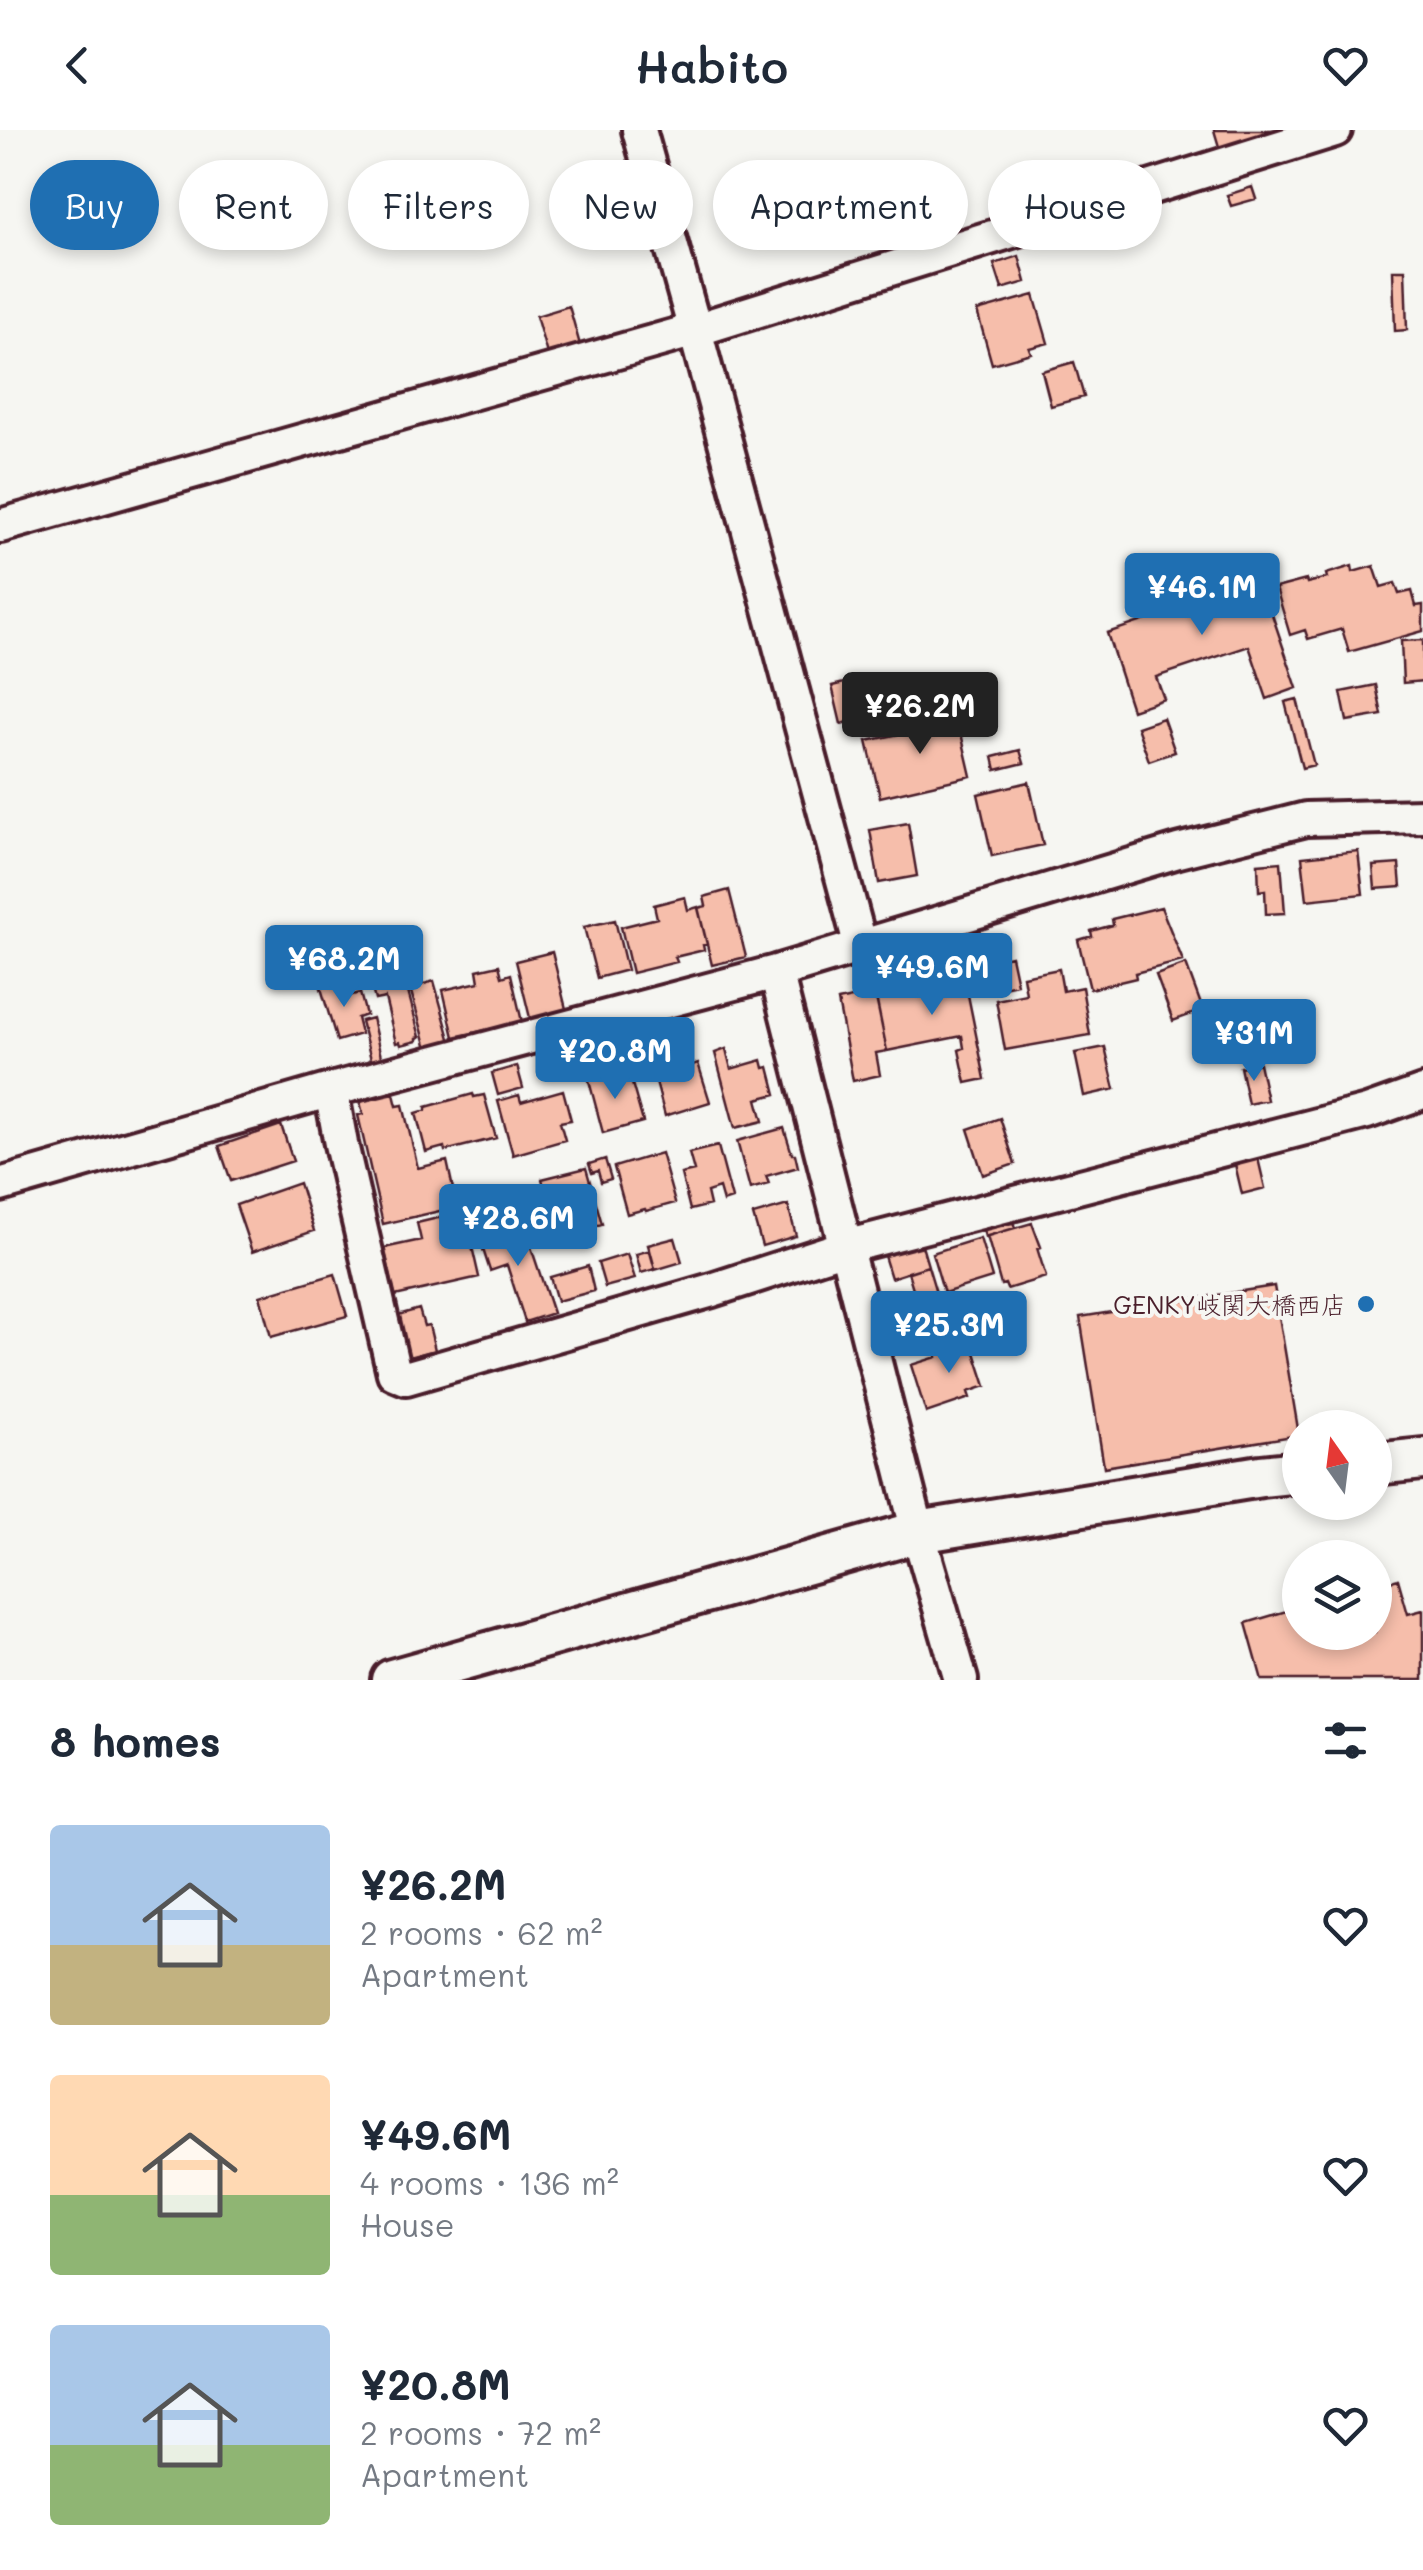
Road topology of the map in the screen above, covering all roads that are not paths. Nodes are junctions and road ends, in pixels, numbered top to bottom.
1 (639, 130) edge
2 (1335, 130) edge
3 (695, 330) junction
4 (0, 526) edge
5 (1423, 816) edge
6 (861, 947) junction
7 (776, 972) junction
8 (331, 1090) junction
9 (1423, 1092) edge
10 (0, 1185) edge
11 (845, 1246) junction
12 (1423, 1460) edge
13 (1392, 1463) edge
14 (1282, 1474) edge
15 (918, 1532) junction
16 (392, 1680) edge
17 (961, 1680) edge

1 - 3 street
2 - 3 street
3 - 4 street
3 - 6 street
5 - 6 street
6 - 7 street
7 - 8 street
7 - 11 street
8 - 10 street
8 - 11 street
9 - 11 street
11 - 15 street
12 - 13 street
14 - 15 street
15 - 16 street
15 - 17 street

